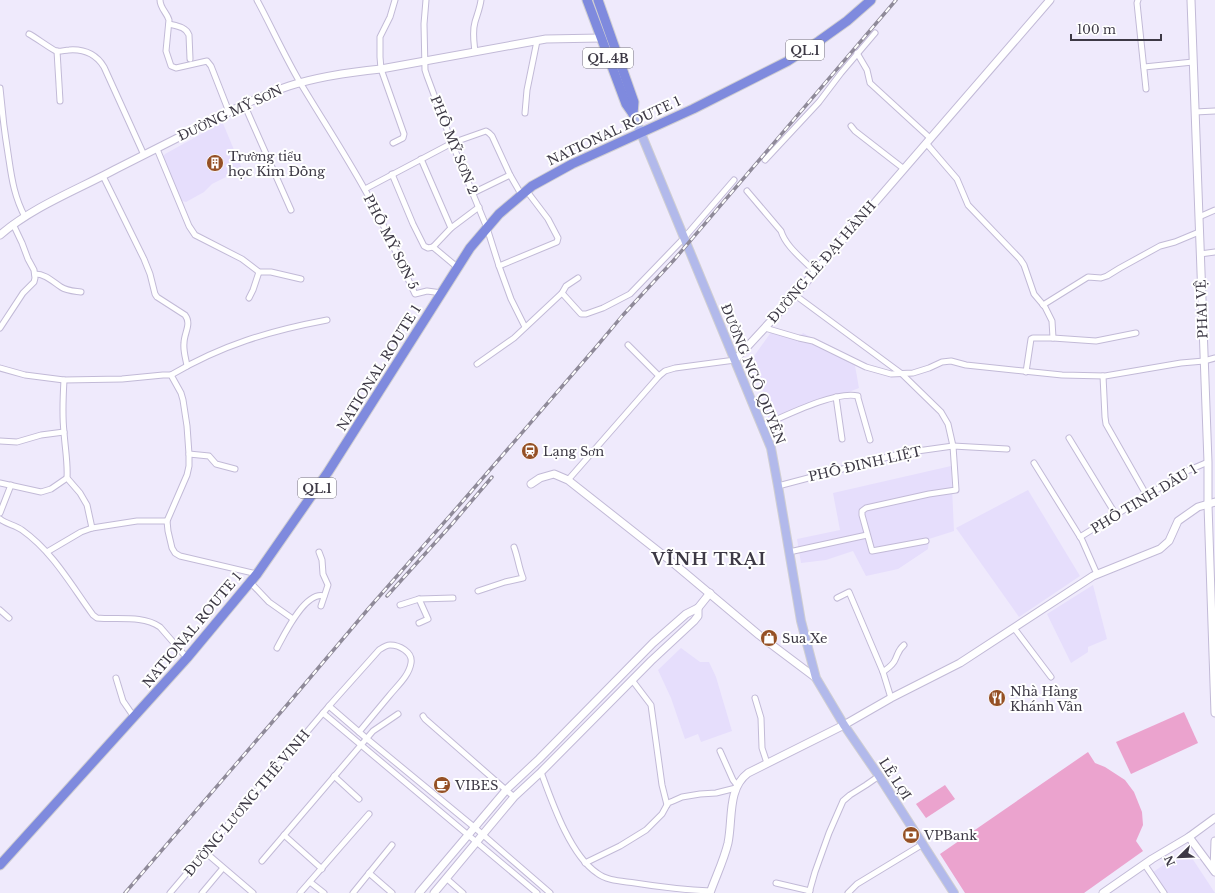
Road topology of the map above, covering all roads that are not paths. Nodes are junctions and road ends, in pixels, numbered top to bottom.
1 (160, 0) edge
2 (257, 0) edge
3 (395, 0) edge
4 (426, 0) edge
5 (481, 0) edge
6 (588, 0) edge
7 (598, 0) edge
8 (871, 0) edge
9 (1050, 0) edge
10 (1138, 0) edge
11 (1191, 0) edge
12 (169, 24) junction
13 (875, 33) dead end
14 (29, 34) dead end
15 (605, 37) junction
16 (537, 41) junction
17 (57, 51) junction
18 (475, 52) junction
19 (857, 53) junction
20 (190, 59) dead end
21 (425, 62) junction
22 (1193, 62) junction
23 (1144, 67) junction
24 (381, 70) junction
25 (300, 82) junction
26 (0, 88) edge
27 (1146, 90) dead end
28 (60, 101) dead end
29 (244, 104) junction
30 (1215, 111) edge
31 (228, 112) junction
32 (1195, 112) junction
33 (525, 113) dead end
34 (633, 114) joint
35 (851, 126) dead end
36 (640, 133) junction
37 (928, 141) junction
38 (393, 143) dead end
39 (452, 143) junction
40 (157, 149) junction
41 (144, 155) junction
42 (422, 159) junction
43 (765, 160) dead end
44 (904, 168) junction
45 (392, 174) junction
46 (510, 175) junction
47 (103, 176) junction
48 (734, 180) dead end
49 (365, 189) junction
50 (747, 191) dead end
51 (524, 192) junction
52 (473, 193) junction
53 (479, 207) junction
54 (291, 210) dead end
55 (1215, 210) edge
56 (1199, 216) junction
57 (25, 217) junction
58 (13, 224) junction
59 (451, 228) junction
60 (487, 228) junction
61 (1199, 232) junction
62 (0, 235) edge
63 (684, 238) junction
64 (433, 247) junction
65 (1215, 252) edge
66 (1200, 254) junction
67 (498, 266) junction
68 (458, 267) junction
69 (259, 272) junction
70 (815, 272) junction
71 (35, 274) junction
72 (578, 278) dead end
73 (301, 279) dead end
74 (81, 292) dead end
75 (442, 293) junction
76 (562, 293) junction
77 (795, 295) junction
78 (249, 298) dead end
79 (1043, 305) junction
80 (327, 320) dead end
81 (525, 327) junction
82 (0, 328) edge
83 (765, 328) junction
84 (1136, 333) dead end
85 (1053, 338) junction
86 (628, 345) dead end
87 (1215, 358) edge
88 (735, 360) junction
89 (1204, 361) junction
90 (476, 364) dead end
91 (187, 366) junction
92 (0, 368) edge
93 (1026, 372) junction
94 (902, 374) junction
95 (171, 375) junction
96 (659, 376) junction
97 (1103, 376) junction
98 (64, 380) junction
99 (836, 397) junction
100 (762, 426) junction
101 (64, 432) junction
102 (1069, 438) dead end
103 (842, 439) dead end
104 (870, 440) dead end
105 (0, 441) edge
106 (953, 446) junction
107 (1007, 449) dead end
108 (189, 454) junction
109 (1208, 462) junction
110 (1034, 463) dead end
111 (235, 469) dead end
112 (67, 478) junction
113 (568, 480) junction
114 (0, 483) edge
115 (531, 484) dead end
116 (11, 485) junction
117 (778, 486) junction
118 (1146, 496) junction
119 (1211, 504) edge
120 (0, 513) edge
121 (1116, 515) junction
122 (0, 519) edge
123 (167, 521) junction
124 (92, 528) junction
125 (867, 535) junction
126 (1080, 537) junction
127 (926, 541) dead end
128 (514, 547) dead end
129 (47, 552) junction
130 (319, 552) dead end
131 (790, 552) junction
132 (257, 574) junction
133 (1097, 574) junction
134 (250, 582) junction
135 (478, 591) dead end
136 (710, 594) junction
137 (324, 596) junction
138 (453, 598) dead end
139 (837, 598) dead end
140 (419, 600) junction
141 (400, 605) dead end
142 (321, 606) dead end
143 (698, 608) junction
144 (0, 610) edge
145 (9, 618) dead end
146 (293, 619) junction
147 (419, 623) dead end
148 (1014, 628) junction
149 (1214, 629) edge
150 (653, 643) junction
151 (904, 645) dead end
152 (277, 648) dead end
153 (662, 651) junction
154 (187, 658) junction
155 (883, 672) junction
156 (1051, 677) dead end
157 (116, 678) dead end
158 (816, 678) junction
159 (632, 680) junction
160 (605, 691) junction
161 (755, 698) dead end
162 (891, 698) junction
163 (614, 700) junction
164 (329, 706) junction
165 (323, 713) junction
166 (1215, 713) edge
167 (398, 714) dead end
168 (423, 716) dead end
169 (134, 717) junction
170 (844, 725) junction
171 (359, 732) junction
172 (366, 738) junction
173 (361, 745) junction
174 (720, 751) dead end
175 (539, 759) junction
176 (767, 763) junction
177 (544, 770) junction
178 (334, 776) junction
179 (879, 776) junction
180 (737, 786) junction
181 (507, 789) junction
182 (434, 794) junction
183 (514, 797) junction
184 (359, 799) dead end
185 (427, 802) junction
186 (667, 806) junction
187 (369, 814) dead end
188 (1215, 818) edge
189 (474, 827) junction
190 (468, 834) junction
191 (482, 834) junction
192 (284, 835) junction
193 (1189, 837) junction
194 (1215, 840) edge
195 (477, 842) junction
196 (923, 844) junction
197 (392, 845) dead end
198 (205, 852) junction
199 (262, 861) dead end
200 (585, 863) junction
201 (0, 865) edge
202 (1145, 865) junction
203 (223, 868) junction
204 (322, 869) junction
205 (436, 871) junction
206 (1214, 871) edge
207 (369, 873) junction
208 (446, 878) junction
209 (310, 882) junction
210 (776, 882) dead end
211 (711, 892) edge
212 (810, 892) edge
213 (170, 893) edge
214 (202, 893) edge
215 (252, 893) edge
216 (300, 893) edge
217 (324, 893) edge
218 (353, 893) edge
219 (392, 893) edge
220 (419, 893) edge
221 (434, 893) edge
222 (463, 893) edge
223 (536, 893) edge
224 (550, 893) edge
225 (848, 893) edge
226 (954, 893) edge
227 (1104, 893) edge
228 (1164, 893) edge

1 - 12 street
2 - 25 street
3 - 24 street
4 - 21 street, PHỐ MỸ SƠN 2
5 - 18 street
6 - 15 highway, ĐƯỜNG NGÔ QUYỀN / QL.4B
7 - 15 highway, ĐƯỜNG NGÔ QUYỀN / QL.4B
8 - 36 highway, NATIONAL ROUTE 1 / QL.1
9 - 37 street, ĐƯỜNG LÊ ĐẠI HÀNH
10 - 23 street
11 - 22 street, PHAI VỆ
12 - 20 street
12 - 31 street
13 - 19 street
14 - 17 street
15 - 16 street, ĐƯỜNG MỸ SƠN
15 - 34 highway, ĐƯỜNG NGÔ QUYỀN / QL.4B
16 - 18 street, ĐƯỜNG MỸ SƠN
16 - 33 street
17 - 28 street
17 - 41 street
18 - 21 street, ĐƯỜNG MỸ SƠN
19 - 37 street
19 - 43 street
21 - 24 street, ĐƯỜNG MỸ SƠN
21 - 39 street, PHỐ MỸ SƠN 2
22 - 23 street
22 - 32 street, PHAI VỆ
23 - 27 street
24 - 25 street, ĐƯỜNG MỸ SƠN
24 - 38 street
25 - 29 street, ĐƯỜNG MỸ SƠN
25 - 49 street
26 - 57 street
29 - 31 street, ĐƯỜNG MỸ SƠN
29 - 54 street
30 - 32 street
31 - 40 street, ĐƯỜNG MỸ SƠN
32 - 56 street, PHAI VỆ
34 - 36 main road, ĐƯỜNG NGÔ QUYỀN
35 - 44 street
36 - 51 highway, NATIONAL ROUTE 1 / QL.1
36 - 63 main road, ĐƯỜNG NGÔ QUYỀN
37 - 44 street, ĐƯỜNG LÊ ĐẠI HÀNH
37 - 79 street
39 - 42 street
39 - 46 street
39 - 52 street, PHỐ MỸ SƠN 2
40 - 41 street, ĐƯỜNG MỸ SƠN
40 - 69 street
41 - 47 street, ĐƯỜNG MỸ SƠN
42 - 45 street
42 - 59 street
44 - 70 street, ĐƯỜNG LÊ ĐẠI HÀNH
45 - 49 street
45 - 64 street
46 - 51 street
46 - 52 street
47 - 57 street, ĐƯỜNG MỸ SƠN
47 - 91 street
48 - 63 street
49 - 75 street, PHỐ MỸ SƠN 5
50 - 70 street
51 - 60 highway, NATIONAL ROUTE 1 / QL.1
51 - 67 street
52 - 53 street, PHỐ MỸ SƠN 2
53 - 59 street
53 - 60 street, PHỐ MỸ SƠN 2
55 - 56 street
56 - 61 street, PHAI VỆ
57 - 58 street, ĐƯỜNG MỸ SƠN
58 - 62 street, ĐƯỜNG MỸ SƠN
58 - 71 street
59 - 64 street
60 - 67 street, PHỐ MỸ SƠN 2
60 - 68 highway, NATIONAL ROUTE 1 / QL.1
61 - 66 street, PHAI VỆ
61 - 79 street
63 - 76 street
63 - 88 main road, ĐƯỜNG NGÔ QUYỀN
64 - 68 street
65 - 66 street
66 - 89 street, PHAI VỆ
67 - 81 street, PHỐ MỸ SƠN 2
68 - 75 highway, NATIONAL ROUTE 1 / QL.1
69 - 73 street
69 - 78 street
70 - 77 street, ĐƯỜNG LÊ ĐẠI HÀNH
71 - 74 street
71 - 82 street
72 - 76 street
75 - 132 highway, NATIONAL ROUTE 1 / QL.1
76 - 81 street
77 - 83 street, ĐƯỜNG LÊ ĐẠI HÀNH
77 - 94 street
79 - 85 street
80 - 91 street
81 - 90 street
83 - 88 street, ĐƯỜNG LÊ ĐẠI HÀNH
83 - 94 street
84 - 85 street
85 - 93 street
86 - 96 street
87 - 89 street
88 - 96 street
88 - 100 main road, ĐƯỜNG NGÔ QUYỀN
89 - 97 street
89 - 109 street, PHAI VỆ
91 - 95 street
92 - 98 street
93 - 94 street
93 - 97 street
94 - 106 street
95 - 98 street
95 - 108 street
96 - 113 street
97 - 118 street
98 - 101 street
99 - 100 street
99 - 103 street
99 - 104 street
100 - 117 main road, ĐƯỜNG NGÔ QUYỀN
101 - 105 street
101 - 112 street
102 - 121 street
106 - 107 street, PHỐ ĐINH LIỆT
106 - 117 street, PHỐ ĐINH LIỆT
106 - 125 street
108 - 111 street
108 - 123 street
109 - 118 street, PHỐ TINH DẦU 1
109 - 119 street, PHAI VỆ
110 - 126 street
112 - 116 street
112 - 124 street
113 - 115 street
113 - 136 street
114 - 116 street
116 - 120 street
117 - 131 main road, ĐƯỜNG NGÔ QUYỀN
118 - 121 street, PHỐ TINH DẦU 1
119 - 133 street
119 - 149 street, PHAI VỆ
121 - 126 street, PHỐ TINH DẦU 1
122 - 129 street
123 - 124 street
123 - 132 street
124 - 129 street
125 - 127 street
125 - 131 street
126 - 133 street
128 - 135 street
129 - 154 street
130 - 137 street
131 - 158 main road, ĐƯỜNG NGÔ QUYỀN
132 - 134 highway, NATIONAL ROUTE 1 / QL.1
133 - 148 street
134 - 146 street
134 - 154 highway, NATIONAL ROUTE 1 / QL.1
136 - 143 street
136 - 158 street
137 - 142 street
137 - 146 street
138 - 140 street
139 - 155 street
140 - 141 street
140 - 147 street
143 - 150 street
143 - 153 street
144 - 145 street
146 - 152 street
148 - 156 street
148 - 162 street
149 - 166 street, PHAI VỆ
150 - 153 street
150 - 160 street
151 - 155 street
153 - 159 street
154 - 169 highway, NATIONAL ROUTE 1 / QL.1
155 - 162 street
157 - 169 street
158 - 170 main road, LÊ LỢI
159 - 163 street
159 - 186 street
160 - 163 street
160 - 175 street
161 - 176 street
162 - 170 street
163 - 177 street
164 - 165 street, ĐƯỜNG LƯƠNG THẾ VINH
164 - 171 street
164 - 171 street, ĐƯỜNG LƯƠNG THẾ VINH
165 - 173 street
165 - 198 street, ĐƯỜNG LƯƠNG THẾ VINH
167 - 172 street
168 - 181 street
169 - 201 highway, NATIONAL ROUTE 1 / QL.1
170 - 176 street
170 - 179 main road, LÊ LỢI
171 - 172 street
172 - 173 street
172 - 182 street
173 - 178 street
173 - 185 street
174 - 180 street
175 - 177 street
175 - 181 street
176 - 180 street
177 - 183 street
177 - 200 street
178 - 184 street
178 - 192 street
179 - 196 main road, LÊ LỢI
179 - 212 street
180 - 186 street
180 - 211 street
181 - 183 street
181 - 189 street
182 - 185 street
182 - 189 street
183 - 191 street
185 - 190 street
186 - 200 street
187 - 204 street
188 - 193 street
189 - 190 street
189 - 191 street
190 - 195 street
190 - 205 street
191 - 195 street
191 - 224 street
192 - 199 street
192 - 204 street
193 - 202 street
193 - 206 street
194 - 206 street
195 - 208 street
195 - 223 street
196 - 225 street
196 - 226 main road, LÊ LỢI
197 - 207 street
198 - 203 street
198 - 213 street, ĐƯỜNG LƯƠNG THẾ VINH
200 - 211 street
202 - 227 street
202 - 228 street
203 - 214 street
203 - 215 street
204 - 209 street
205 - 208 street
205 - 220 street
207 - 218 street
207 - 219 street
208 - 221 street
208 - 222 street
209 - 216 street
209 - 217 street
210 - 212 street

